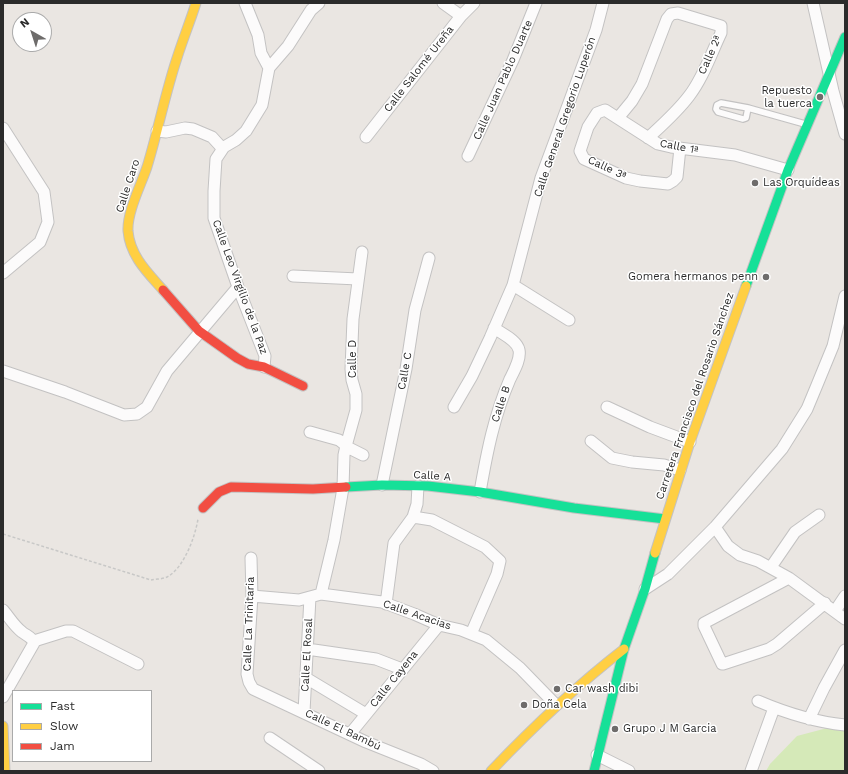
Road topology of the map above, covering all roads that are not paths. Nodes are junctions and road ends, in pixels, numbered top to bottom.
1 (196, 3) edge
2 (245, 3) edge
3 (319, 3) edge
4 (443, 3) edge
5 (474, 3) edge
6 (536, 3) edge
7 (603, 3) edge
8 (813, 3) edge
9 (461, 16) junction
10 (845, 37) edge
11 (270, 68) junction
12 (829, 74) junction
13 (748, 108) junction
14 (618, 118) junction
15 (807, 124) junction
16 (3, 128) edge
17 (157, 131) junction
18 (845, 134) edge
19 (366, 137) dead end
20 (648, 138) junction
21 (222, 148) junction
22 (680, 148) junction
23 (580, 151) joint
24 (468, 156) dead end
25 (788, 170) junction
26 (362, 252) dead end
27 (429, 258) dead end
28 (3, 273) edge
29 (293, 276) dead end
30 (358, 279) junction
31 (513, 285) junction
32 (238, 287) junction
33 (845, 296) edge
34 (569, 320) dead end
35 (494, 328) junction
36 (199, 331) junction
37 (264, 367) junction
38 (3, 371) edge
39 (303, 386) dead end
40 (454, 407) dead end
41 (607, 407) dead end
42 (310, 432) dead end
43 (591, 441) dead end
44 (690, 442) junction
45 (346, 446) junction
46 (363, 455) dead end
47 (680, 470) junction
48 (382, 485) junction
49 (418, 486) junction
50 (343, 488) junction
51 (480, 492) junction
52 (203, 508) road end
53 (819, 515) dead end
54 (413, 517) junction
55 (665, 519) junction
56 (715, 527) junction
57 (251, 558) dead end
58 (771, 567) junction
59 (790, 578) junction
60 (645, 589) junction
61 (315, 595) junction
62 (252, 596) junction
63 (845, 596) edge
64 (386, 604) junction
65 (825, 604) junction
66 (3, 610) edge
67 (835, 611) junction
68 (845, 619) edge
69 (439, 624) junction
70 (471, 634) junction
71 (34, 641) junction
72 (307, 649) junction
73 (624, 649) junction
74 (845, 650) edge
75 (138, 664) dead end
76 (402, 670) junction
77 (306, 678) junction
78 (253, 689) joint
79 (3, 697) edge
80 (758, 701) dead end
81 (556, 705) junction
82 (774, 708) junction
83 (304, 712) junction
84 (366, 714) junction
85 (809, 719) junction
86 (843, 722) edge
87 (3, 726) edge
88 (350, 734) junction
89 (270, 738) dead end
90 (597, 755) junction
91 (6, 771) edge
92 (319, 771) edge
93 (432, 771) edge
94 (491, 771) edge
95 (594, 771) edge
96 (629, 771) edge
97 (751, 771) edge

1 - 17 main road, Calle Caro
2 - 11 street
3 - 11 street
4 - 9 street
5 - 9 street, Calle Salomé Ureña
6 - 24 street, Calle Juan Pablo Duarte
7 - 31 street, Calle General Gregorio Luperón
8 - 12 street
9 - 19 street, Calle Salomé Ureña
10 - 12 main road, Carretera Francisco del Rosario Sánchez
11 - 21 street
12 - 15 main road, Carretera Francisco del Rosario Sánchez
12 - 18 street
13 - 13 lane
13 - 15 lane
14 - 20 street, Calle 1ª
14 - 20 street, Calle 2ª
14 - 23 street, Calle 1ª
15 - 25 main road, Carretera Francisco del Rosario Sánchez
16 - 28 street
17 - 21 street
17 - 36 main road, Calle Caro
20 - 22 street, Calle 1ª
21 - 32 street, Calle Leo Virgilio de la Paz
22 - 23 street, Calle 3ª
22 - 25 street, Calle 1ª
25 - 44 main road, Carretera Francisco del Rosario Sánchez
26 - 30 street, Calle D
27 - 48 street, Calle C
29 - 30 street
30 - 45 street, Calle D
31 - 34 street
31 - 35 street, Calle General Gregorio Luperón
32 - 36 street
32 - 37 street, Calle Leo Virgilio de la Paz
33 - 56 street
35 - 40 street, Calle General Gregorio Luperón
35 - 51 street, Calle B
36 - 37 main road, Calle Caro
36 - 38 street
37 - 39 main road, Calle Caro
41 - 44 street
42 - 45 street
43 - 47 street
44 - 47 main road, Carretera Francisco del Rosario Sánchez
45 - 46 street
45 - 50 street, Calle D
47 - 55 main road, Carretera Francisco del Rosario Sánchez
48 - 49 main road, Calle A
48 - 50 main road, Calle A
49 - 51 main road, Calle A
49 - 54 street
50 - 52 main road, Calle A
50 - 61 street, Calle El Rosal
51 - 55 main road, Calle A
53 - 58 street
54 - 64 street
54 - 70 street
55 - 60 main road, Carretera Francisco del Rosario Sánchez
56 - 58 street
56 - 60 street
57 - 62 street, Calle La Trinitaria
58 - 59 street
59 - 65 street
59 - 65 street
60 - 73 main road, Carretera Francisco del Rosario Sánchez
61 - 62 street, Calle Acacias
61 - 64 street, Calle Acacias
61 - 72 street, Calle El Rosal
62 - 78 street, Calle La Trinitaria
63 - 67 street
64 - 69 street, Calle Acacias
65 - 67 street
66 - 71 street
67 - 68 street
69 - 70 street, Calle Acacias
69 - 76 street, Calle Cayena
70 - 81 street, Calle Acacias
71 - 75 street
71 - 79 street
72 - 76 street
72 - 77 street, Calle El Rosal
73 - 81 main road
73 - 90 main road, Carretera Francisco del Rosario Sánchez
74 - 85 street
76 - 84 street, Calle Cayena
77 - 83 street, Calle El Rosal
77 - 84 street
78 - 83 street, Calle El Bambú
80 - 82 street
81 - 94 main road
82 - 85 street
82 - 97 street
83 - 88 street, Calle El Bambú
84 - 88 street, Calle Cayena
85 - 86 street
87 - 91 main road
88 - 93 street, Calle El Bambú
89 - 92 street
90 - 95 main road, Carretera Francisco del Rosario Sánchez
90 - 96 street

